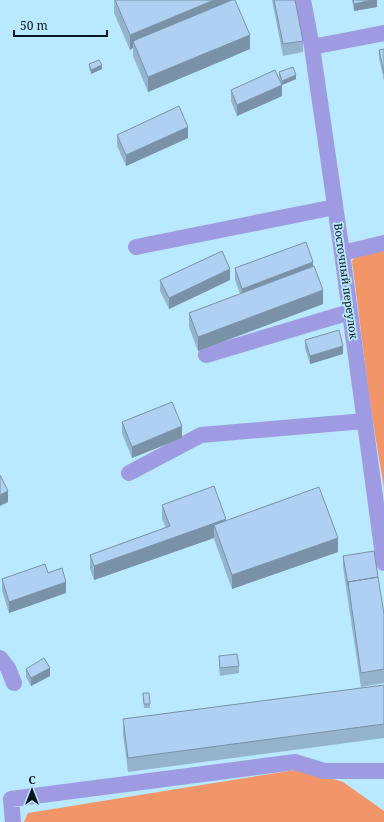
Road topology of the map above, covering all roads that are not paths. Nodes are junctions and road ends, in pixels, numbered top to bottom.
1 (303, 0) edge
2 (384, 33) edge
3 (312, 47) junction
4 (335, 207) junction
5 (384, 243) edge
6 (136, 247) dead end
7 (342, 252) junction
8 (350, 312) junction
9 (206, 355) dead end
10 (365, 421) junction
11 (129, 473) dead end
12 (384, 562) edge
13 (0, 658) edge
14 (14, 683) dead end
15 (384, 771) edge
16 (13, 822) edge

1 - 3 street, Восточный переулок
2 - 3 street
3 - 4 street, Восточный переулок
4 - 6 street
4 - 7 street, Восточный переулок
5 - 7 street
7 - 8 street, Восточный переулок
8 - 9 street
8 - 10 street, Восточный переулок
10 - 11 street
10 - 12 street, Восточный переулок
13 - 14 street
15 - 16 street

